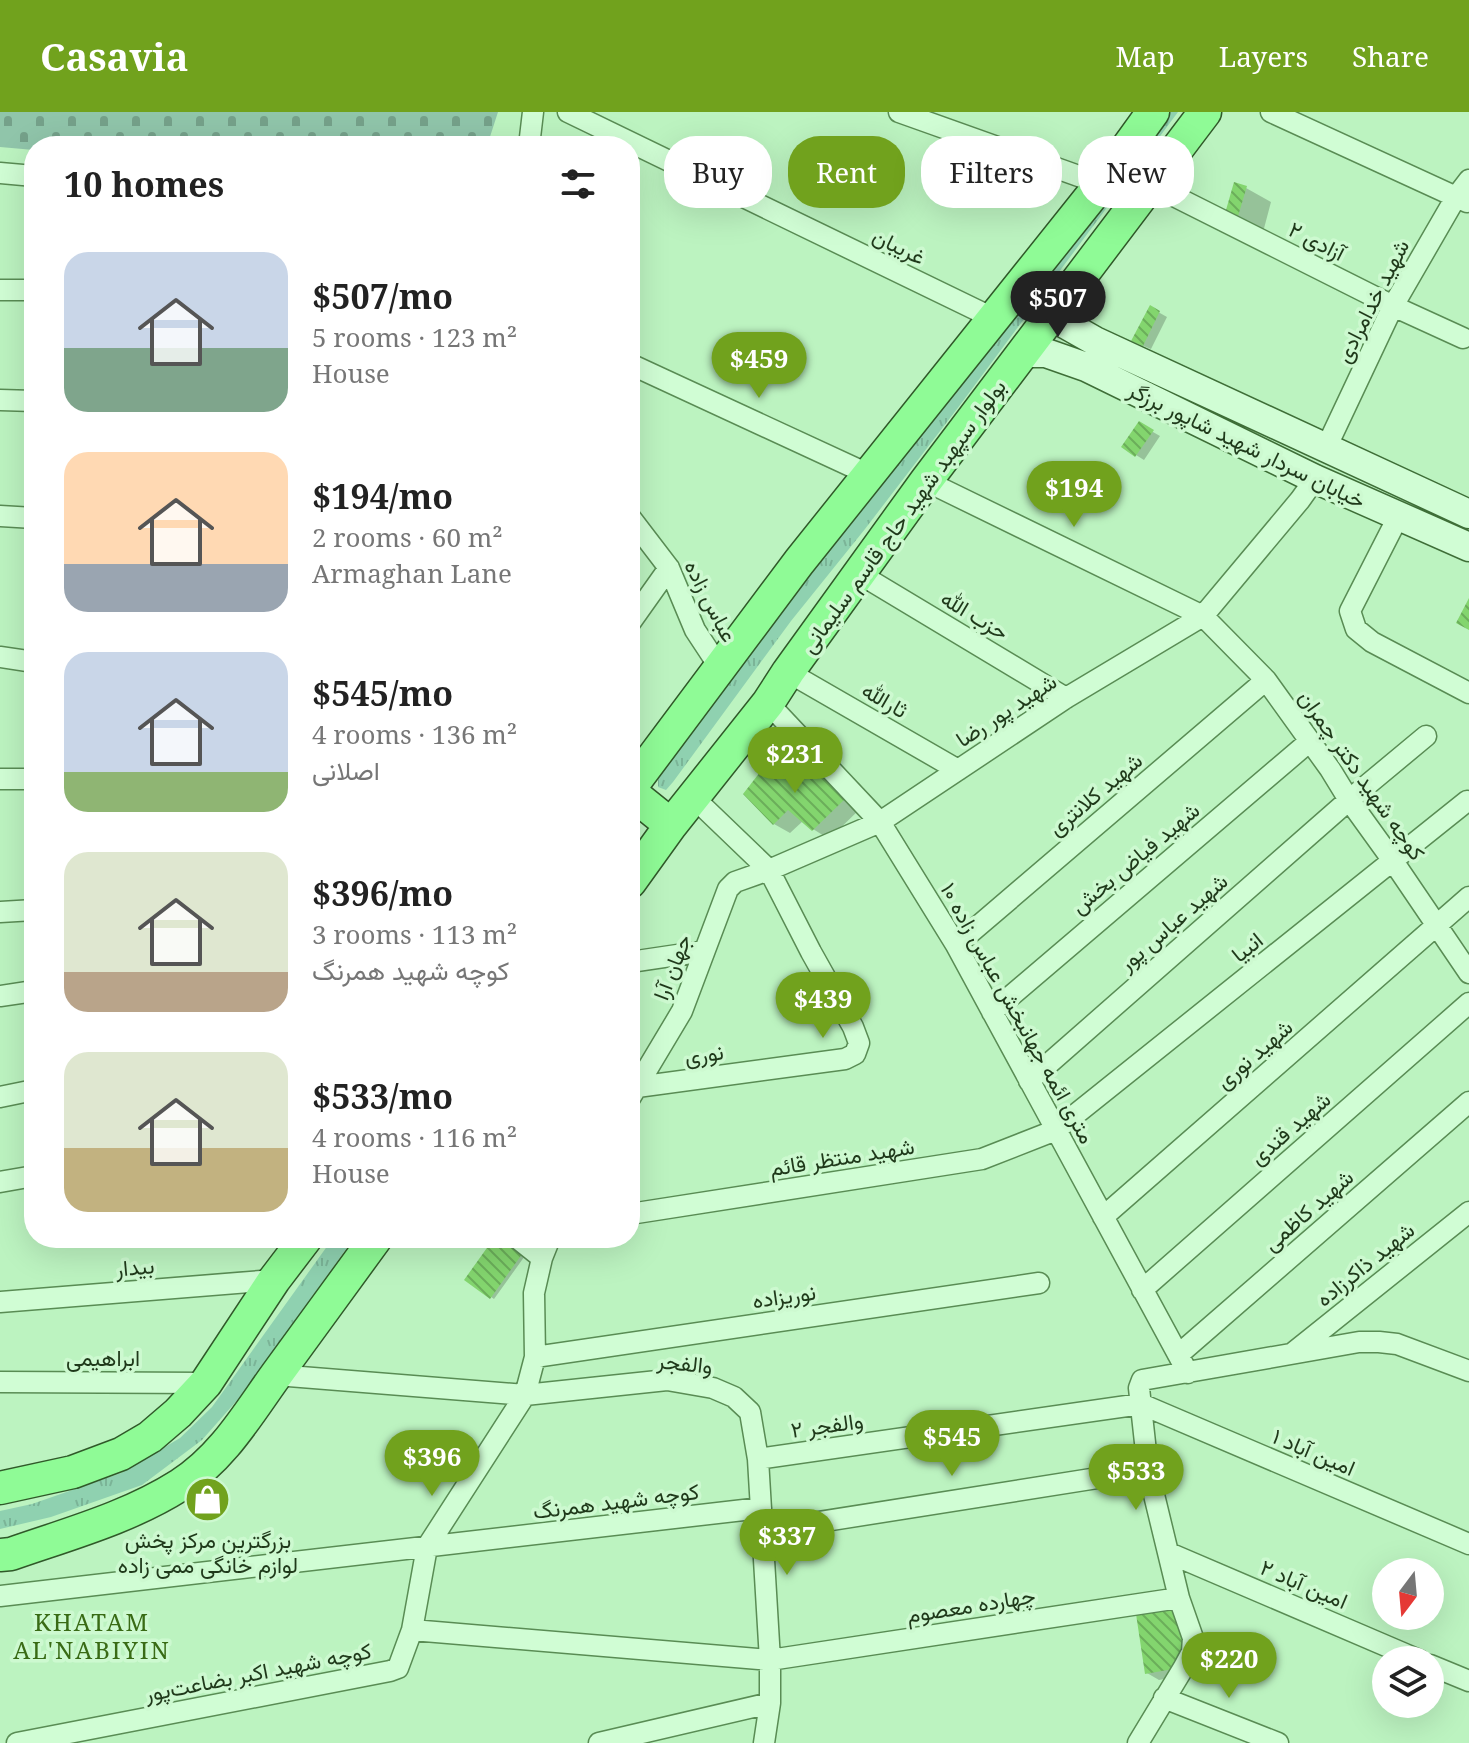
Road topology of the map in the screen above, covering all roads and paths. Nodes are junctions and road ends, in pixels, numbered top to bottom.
1 (533, 112) edge
2 (568, 112) edge
3 (899, 112) edge
4 (1153, 112) edge
5 (1205, 112) edge
6 (1271, 112) edge
7 (530, 136) edge
8 (618, 136) edge
9 (1136, 136) edge
10 (1187, 136) edge
11 (640, 147) edge
12 (0, 173) edge
13 (24, 175) edge
14 (1078, 176) edge
15 (1469, 180) edge
16 (1463, 200) edge
17 (1194, 206) edge
18 (1082, 208) edge
19 (1132, 208) edge
20 (0, 290) edge
21 (24, 290) edge
22 (1393, 306) junction
23 (1053, 311) junction
24 (993, 318) junction
25 (1463, 338) dead end
26 (1023, 353) junction
27 (1090, 354) junction
28 (640, 369) edge
29 (0, 400) edge
30 (24, 401) edge
31 (1326, 448) junction
32 (870, 475) junction
33 (1315, 479) junction
34 (926, 481) junction
35 (1469, 514) edge
36 (0, 516) edge
37 (24, 517) edge
38 (1398, 517) junction
39 (640, 530) edge
40 (1469, 547) edge
41 (669, 568) junction
42 (858, 573) junction
43 (640, 609) edge
44 (1203, 616) junction
45 (0, 657) edge
46 (24, 661) edge
47 (720, 668) junction
48 (788, 672) junction
49 (1266, 680) junction
50 (1469, 693) edge
51 (1066, 698) junction
52 (768, 703) junction
53 (1426, 736) dead end
54 (1310, 741) junction
55 (958, 770) junction
56 (640, 776) edge
57 (0, 779) edge
58 (24, 779) edge
59 (693, 797) junction
60 (640, 799) edge
61 (1349, 800) junction
62 (1467, 801) dead end
63 (880, 822) junction
64 (671, 825) junction
65 (1393, 861) junction
66 (640, 868) edge
67 (769, 870) junction
68 (1469, 897) edge
69 (24, 911) edge
70 (0, 912) edge
71 (1437, 926) junction
72 (956, 945) junction
73 (704, 951) junction
74 (640, 961) edge
75 (1469, 973) edge
76 (24, 992) edge
77 (0, 996) edge
78 (1469, 1003) edge
79 (992, 1012) junction
80 (1029, 1081) junction
81 (640, 1083) edge
82 (24, 1092) edge
83 (640, 1092) edge
84 (0, 1097) edge
85 (1469, 1102) edge
86 (1056, 1130) junction
87 (24, 1178) edge
88 (0, 1182) edge
89 (640, 1212) edge
90 (1469, 1212) edge
91 (1103, 1217) junction
92 (298, 1248) edge
93 (369, 1248) edge
94 (530, 1248) edge
95 (546, 1248) edge
96 (542, 1258) junction
97 (274, 1280) junction
98 (1039, 1283) dead end
99 (1142, 1290) junction
100 (0, 1302) edge
101 (1291, 1355) junction
102 (535, 1357) junction
103 (1183, 1364) junction
104 (1469, 1371) edge
105 (276, 1375) junction
106 (0, 1382) edge
107 (206, 1383) junction
108 (525, 1395) junction
109 (1141, 1404) junction
110 (758, 1459) junction
111 (1148, 1470) junction
112 (0, 1488) edge
113 (761, 1508) junction
114 (762, 1531) junction
115 (1469, 1544) edge
116 (427, 1547) junction
117 (1169, 1553) junction
118 (4, 1554) edge
119 (0, 1596) edge
120 (1179, 1598) junction
121 (412, 1630) junction
122 (1386, 1646) edge
123 (770, 1660) junction
124 (1444, 1671) edge
125 (1469, 1681) edge
126 (1164, 1698) junction
127 (770, 1703) junction
128 (1131, 1742) edge
129 (17, 1743) edge
130 (599, 1743) edge
131 (764, 1743) edge
132 (1278, 1743) edge

1 - 7 street
2 - 8 street, غریبان
3 - 14 street
4 - 9 main road, بولوار سپهبد شهید حاج قاسم سلیمانی
5 - 10 main road, بولوار سپهبد شهید حاج قاسم سلیمانی
6 - 16 street
11 - 24 street, غریبان
12 - 13 street
15 - 16 street, شهید خدامرادی
16 - 22 street, شهید خدامرادی
17 - 22 street, آزادی ۲
18 - 24 main road, بولوار سپهبد شهید حاج قاسم سلیمانی
19 - 23 main road, بولوار سپهبد شهید حاج قاسم سلیمانی
20 - 21 street
22 - 25 street, آزادی ۲
22 - 31 street, شهید خدامرادی
23 - 26 main road, بولوار سپهبد شهید حاج قاسم سلیمانی
23 - 27 main road, خیابان سردار شهید شاپور برزگر
24 - 32 main road, بولوار سپهبد شهید حاج قاسم سلیمانی
26 - 27 main road, خیابان سردار شهید شاپور برزگر
26 - 34 main road, بولوار سپهبد شهید حاج قاسم سلیمانی
27 - 31 main road, خیابان سردار شهید شاپور برزگر
27 - 33 main road, خیابان سردار شهید شاپور برزگر
28 - 32 street
29 - 30 street
31 - 33 main road
31 - 35 main road, خیابان سردار شهید شاپور برزگر
32 - 47 main road, بولوار سپهبد شهید حاج قاسم سلیمانی
33 - 38 main road, خیابان سردار شهید شاپور برزگر
33 - 44 street, شهید پور رضا
34 - 42 main road, بولوار سپهبد شهید حاج قاسم سلیمانی
34 - 44 street, کوچه شهید دکتر چمران
36 - 37 street
38 - 40 main road, خیابان سردار شهید شاپور برزگر
38 - 50 street
39 - 41 street, عباس زاده
41 - 43 street
41 - 47 street, عباس زاده
42 - 48 main road, بولوار سپهبد شهید حاج قاسم سلیمانی
42 - 51 street, حزب الله
44 - 49 street, کوچه شهید دکتر چمران
44 - 51 street, شهید پور رضا
45 - 46 street
47 - 56 main road, بولوار سپهبد شهید حاج قاسم سلیمانی
48 - 52 main road, بولوار سپهبد شهید حاج قاسم سلیمانی
48 - 55 street, ثارالله
49 - 54 street, کوچه شهید دکتر چمران
49 - 72 street, شهید کلانتری
51 - 55 street, شهید پور رضا
52 - 59 main road, بولوار سپهبد شهید حاج قاسم سلیمانی
52 - 63 street, ۱۰ متری ائمه جهانبخش عباس زاده
53 - 61 street, شهید عباس پور
54 - 61 street, کوچه شهید دکتر چمران
54 - 79 street, شهید فیاض بخش
55 - 63 street, شهید پور رضا
57 - 58 street
59 - 64 main road, بولوار سپهبد شهید حاج قاسم سلیمانی
59 - 67 street
60 - 64 main road
61 - 65 street, کوچه شهید دکتر چمران
61 - 80 street, شهید عباس پور
62 - 65 street, انبیا
63 - 67 street, شهید پور رضا
63 - 72 street, ۱۰ متری ائمه جهانبخش عباس زاده
64 - 66 main road, بولوار سپهبد شهید حاج قاسم سلیمانی
65 - 71 street, کوچه شهید دکتر چمران
65 - 86 street, انبیا
67 - 73 street, جهان آرا
67 - 83 street, نوری
68 - 71 street
69 - 70 street
71 - 75 street, کوچه شهید دکتر چمران
71 - 91 street, شهید نوری
72 - 79 street, ۱۰ متری ائمه جهانبخش عباس زاده
73 - 74 street
73 - 81 street, جهان آرا
76 - 77 street
78 - 99 street, شهید قندی
79 - 80 street, ۱۰ متری ائمه جهانبخش عباس زاده
80 - 86 street, ۱۰ متری ائمه جهانبخش عباس زاده
82 - 84 street
85 - 103 street, شهید کاظمی
86 - 89 street, شهید منتظر قائم
86 - 91 street, ۱۰ متری ائمه جهانبخش عباس زاده
87 - 88 street
90 - 101 street, شهید ذاکرزاده
91 - 99 street, ۱۰ متری ائمه جهانبخش عباس زاده
92 - 97 main road
93 - 105 main road
94 - 96 street
95 - 96 street
96 - 102 street
97 - 100 street, بیدار
97 - 107 main road
98 - 102 street, نوریزاده
99 - 103 street, ۱۰ متری ائمه جهانبخش عباس زاده
101 - 103 street
101 - 104 street
102 - 108 street
103 - 109 street
105 - 108 street, والفجر
105 - 118 main road
106 - 107 street, ابراهیمی
107 - 112 main road
108 - 110 street, والفجر
108 - 116 street
109 - 110 street, والفجر ۲
109 - 111 street
109 - 115 street, ۱ امین آباد
110 - 113 street, والفجر
111 - 114 street
111 - 117 street
113 - 114 street, والفجر
113 - 116 street, کوچه شهید همرنگ
114 - 123 street, والفجر
116 - 119 street, کوچه شهید همرنگ
116 - 121 street
117 - 120 street
117 - 122 street, ۲ امین آباد
120 - 123 street, چهارده معصوم
120 - 126 street
121 - 123 street
121 - 129 street, کوچه شهید اکبر بضاعت‌پور
123 - 127 street, والفجر
124 - 125 street
126 - 128 street
126 - 132 street
127 - 130 street
127 - 131 street, والفجر

